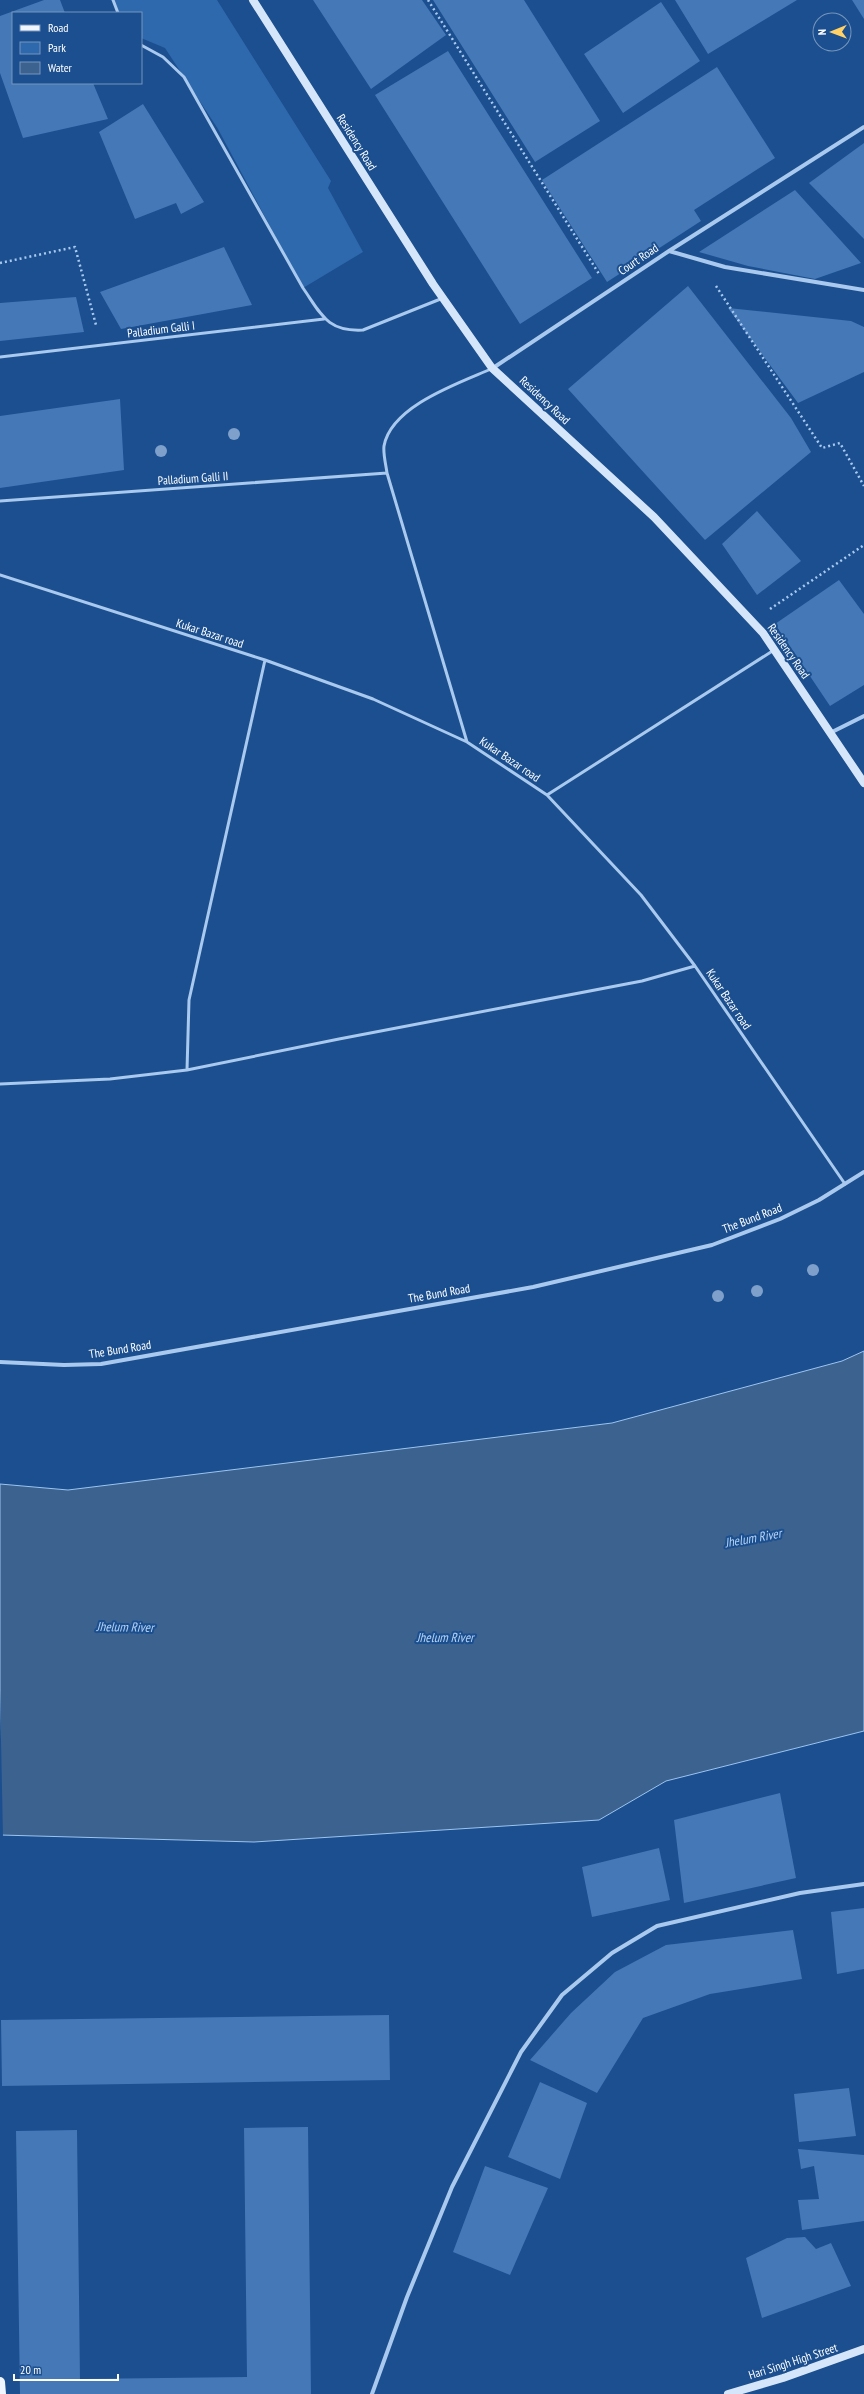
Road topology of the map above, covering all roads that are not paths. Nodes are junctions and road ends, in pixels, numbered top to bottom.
1 (113, 0) edge
2 (253, 0) edge
3 (118, 12) edge
4 (142, 45) edge
5 (864, 127) edge
6 (668, 251) junction
7 (864, 290) edge
8 (443, 298) junction
9 (324, 319) junction
10 (0, 358) edge
11 (492, 368) junction
12 (387, 473) junction
13 (0, 501) edge
14 (0, 575) edge
15 (774, 650) junction
16 (265, 660) junction
17 (864, 716) edge
18 (830, 733) junction
19 (467, 742) junction
20 (864, 783) edge
21 (547, 795) junction
22 (695, 966) junction
23 (187, 1070) junction
24 (0, 1084) edge
25 (864, 1172) edge
26 (845, 1184) junction
27 (0, 1362) edge
28 (864, 1884) edge
29 (864, 2349) edge
30 (0, 2382) edge
31 (1, 2394) edge
32 (372, 2394) edge
33 (728, 2394) edge

1 - 3 lane
2 - 8 main road, Residency Road
4 - 9 lane
5 - 6 street
6 - 7 street, Court Road
6 - 11 street, Court Road
8 - 9 lane
8 - 11 main road, Residency Road
9 - 10 lane, Palladium Galli I
11 - 12 lane
11 - 15 main road, Residency Road
12 - 13 lane, Palladium Galli II
12 - 19 lane
14 - 16 lane, Kukar Bazar road
15 - 18 main road, Residency Road
15 - 21 lane
16 - 19 lane, Kukar Bazar road
16 - 23 lane
17 - 18 street
18 - 20 main road, Residency Road
19 - 21 lane, Kukar Bazar road
21 - 22 lane, Kukar Bazar road
22 - 23 lane
22 - 26 lane, Kukar Bazar road
23 - 24 lane
25 - 26 street, The Bund Road
26 - 27 street, The Bund Road
28 - 32 street
29 - 33 main road, Hari Singh High Street
30 - 31 main road

